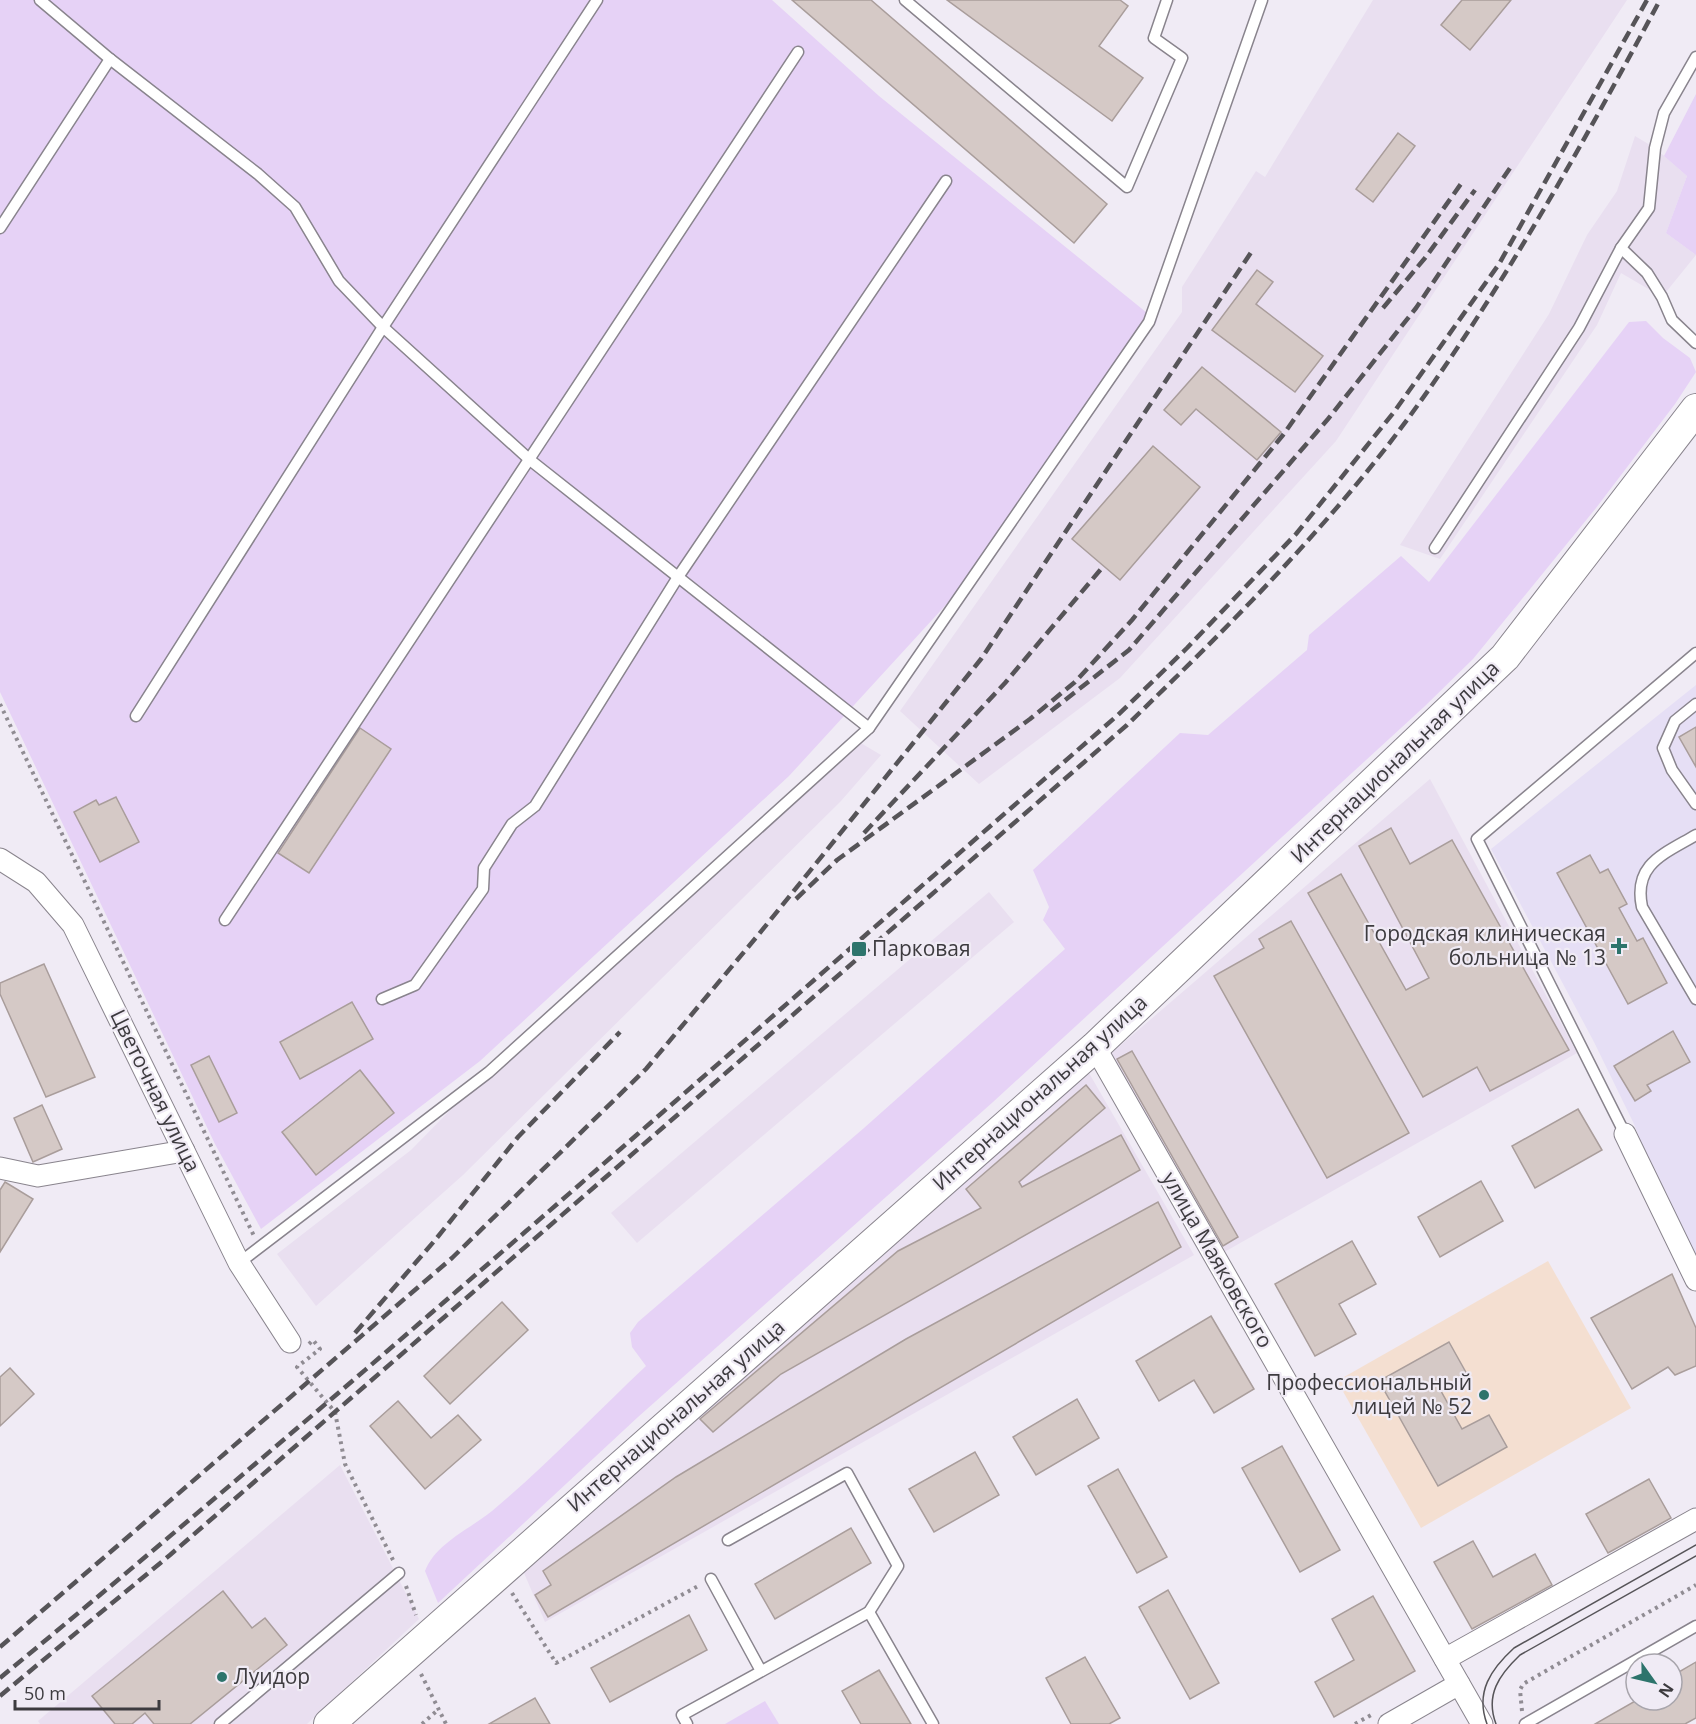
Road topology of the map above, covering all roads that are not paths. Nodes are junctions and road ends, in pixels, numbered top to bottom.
1 (40, 0) edge
2 (597, 0) edge
3 (905, 0) edge
4 (1167, 0) edge
5 (1262, 0) edge
6 (798, 52) dead end
7 (1696, 57) edge
8 (110, 59) junction
9 (946, 181) dead end
10 (0, 228) edge
11 (1621, 248) junction
12 (383, 327) junction
13 (1696, 343) edge
14 (1696, 409) edge
15 (530, 460) junction
16 (1435, 548) dead end
17 (678, 577) junction
18 (1696, 653) edge
19 (1696, 704) edge
20 (136, 716) dead end
21 (869, 728) junction
22 (1696, 804) edge
23 (1696, 835) edge
24 (0, 860) edge
25 (225, 920) dead end
26 (382, 999) dead end
27 (1696, 999) edge
28 (1095, 1047) junction
29 (1625, 1134) joint
30 (184, 1151) junction
31 (0, 1168) edge
32 (239, 1263) junction
33 (1696, 1280) edge
34 (290, 1342) dead end
35 (1696, 1519) edge
36 (728, 1540) dead end
37 (399, 1573) dead end
38 (711, 1579) road end
39 (869, 1612) junction
40 (1696, 1626) edge
41 (1445, 1659) junction
42 (762, 1671) junction
43 (1459, 1684) junction
44 (1524, 1719) edge
45 (340, 1720) edge
46 (220, 1724) edge
47 (687, 1724) edge
48 (933, 1724) edge
49 (1389, 1724) edge
50 (1482, 1724) edge

1 - 8 lane
2 - 12 lane
3 - 4 lane
5 - 21 lane
6 - 15 lane
7 - 11 lane
8 - 10 lane
8 - 12 lane
9 - 17 lane
11 - 13 lane
11 - 16 lane
12 - 15 lane
12 - 20 lane
14 - 28 main road, Интернациональная улица
15 - 17 lane
15 - 25 lane
17 - 21 lane
17 - 26 lane
18 - 29 lane
19 - 22 lane
21 - 32 lane
23 - 27 lane
24 - 30 street, Цветочная улица
28 - 41 street, улица Маяковского
28 - 45 main road, Интернациональная улица
29 - 33 street
30 - 31 street
30 - 32 street, Цветочная улица
32 - 34 street, Цветочная улица
35 - 41 street
36 - 39 lane
37 - 46 lane
38 - 42 lane
39 - 42 lane
39 - 48 lane
40 - 44 lane
41 - 43 street, улица Маяковского
42 - 47 lane
43 - 49 street
43 - 50 street, улица Маяковского

